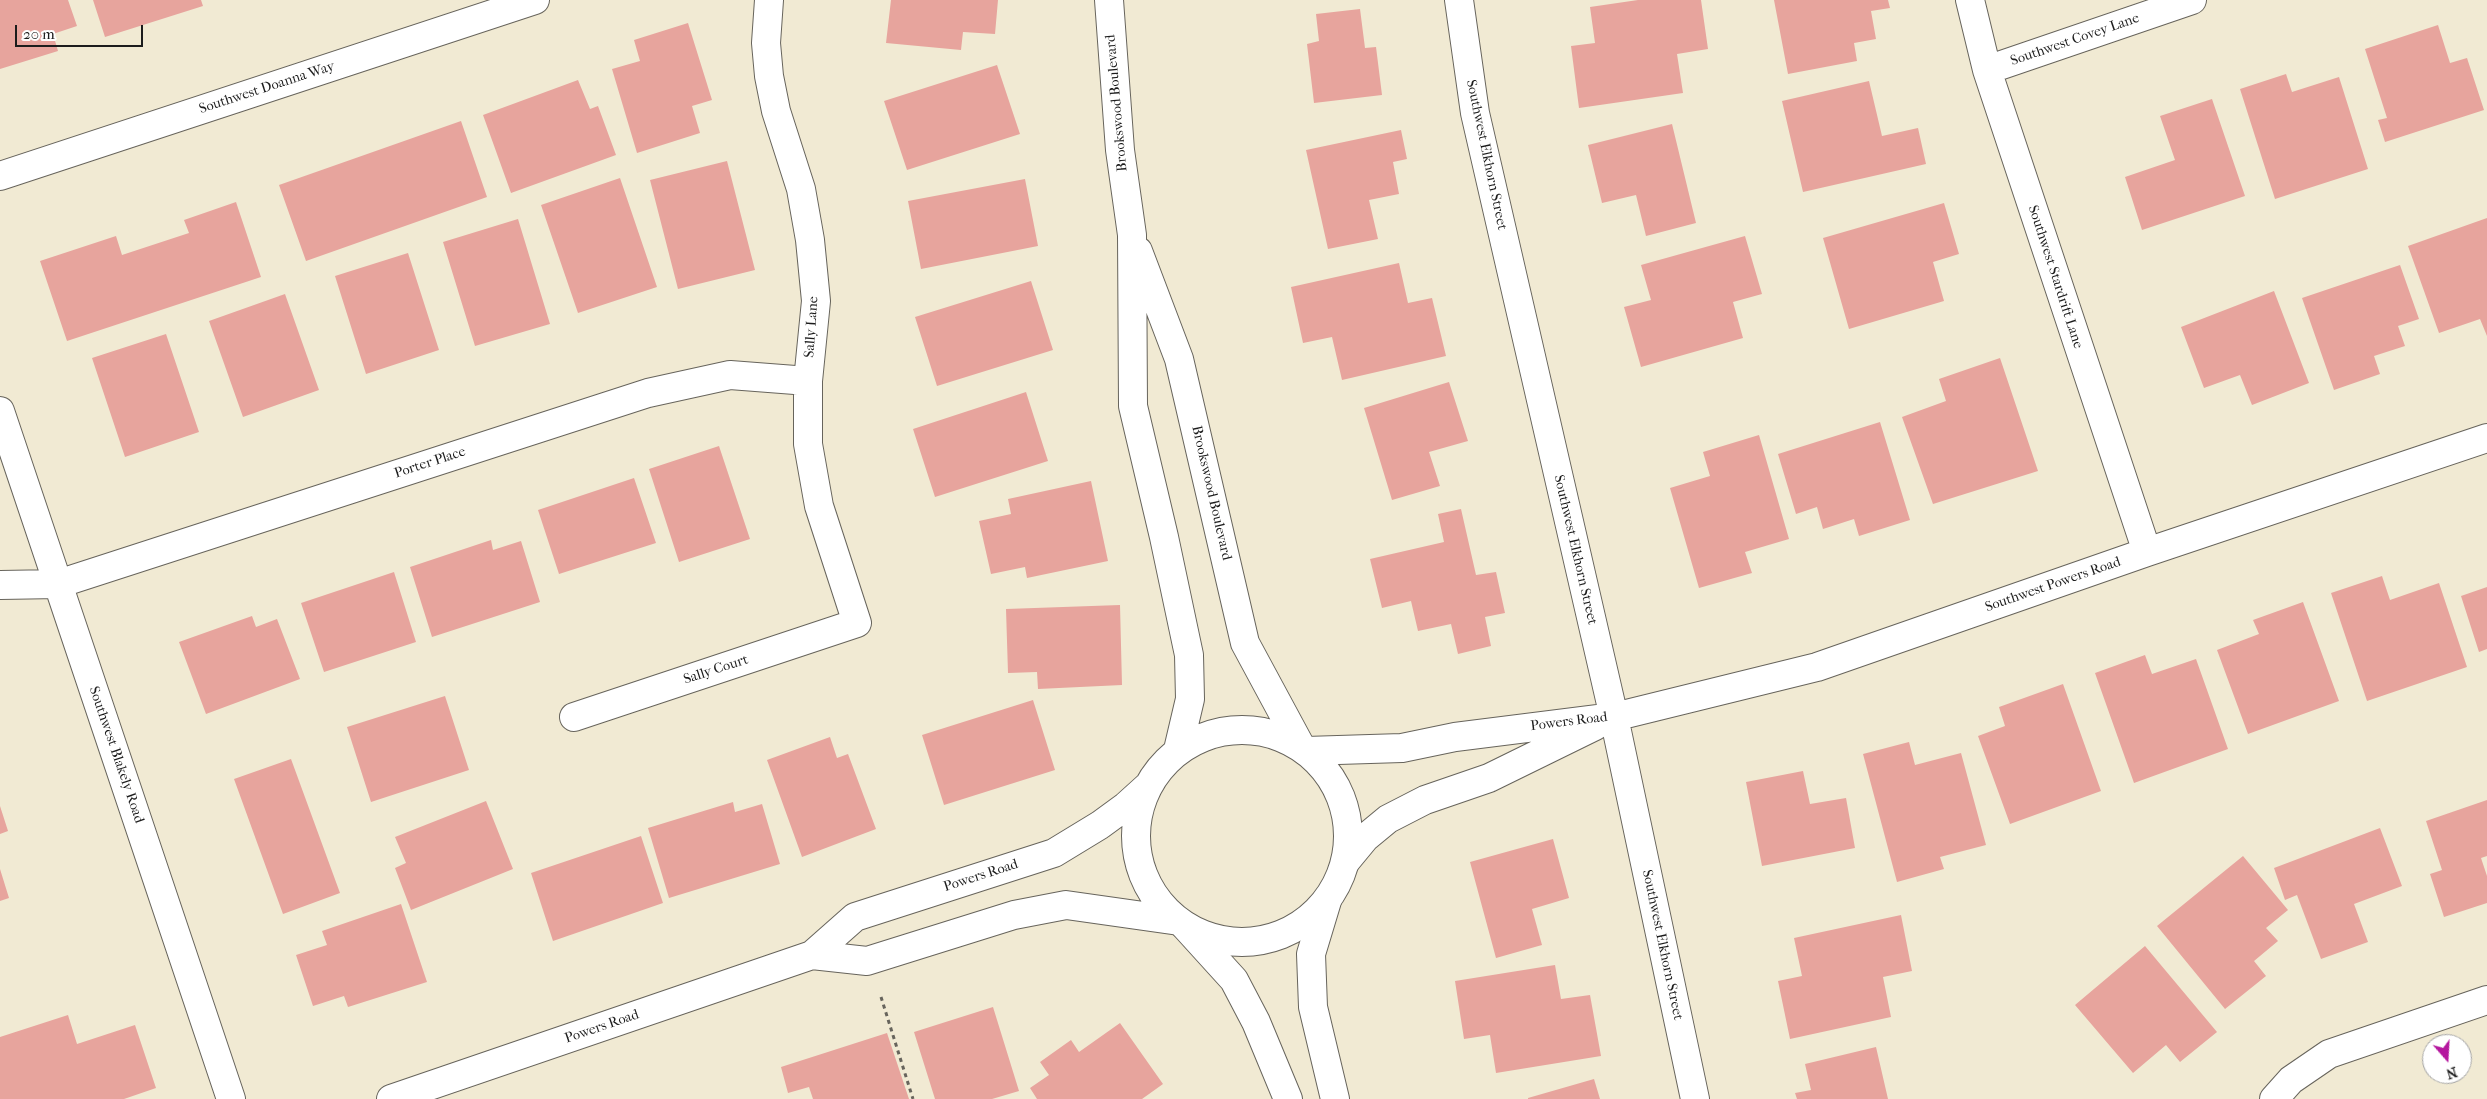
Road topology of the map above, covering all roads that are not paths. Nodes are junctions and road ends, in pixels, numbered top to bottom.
1 (535, 0) edge
2 (770, 0) edge
3 (1109, 0) edge
4 (1459, 0) edge
5 (1970, 0) edge
6 (2192, 0) edge
7 (1987, 70) junction
8 (0, 176) edge
9 (1132, 235) junction
10 (808, 381) junction
11 (0, 411) edge
12 (2487, 438) edge
13 (2147, 552) junction
14 (58, 584) junction
15 (0, 585) edge
16 (857, 623) joint
17 (574, 717) dead end
18 (1614, 717) junction
19 (1303, 748) junction
20 (1178, 750) junction
21 (1146, 787) junction
22 (1346, 861) junction
23 (1327, 901) junction
24 (1182, 924) junction
25 (812, 955) junction
26 (2487, 1000) edge
27 (231, 1099) edge
28 (392, 1099) edge
29 (1288, 1099) edge
30 (1334, 1099) edge
31 (1695, 1099) edge
32 (2274, 1099) edge

1 - 8 street, Southwest Doanna Way
2 - 10 street, Sally Lane
3 - 9 street, Brookswood Boulevard
4 - 18 street, Southwest Elkhorn Street
5 - 7 street, Southwest Stardrift Lane
6 - 7 street, Southwest Covey Lane
7 - 13 street, Southwest Stardrift Lane
9 - 19 street, Brookswood Boulevard
9 - 20 street, Brookswood Boulevard
10 - 14 street, Porter Place
10 - 16 street, Sally Lane
11 - 14 street, Southwest Blakely Road
12 - 13 street, Southwest Powers Road
13 - 18 street, Southwest Powers Road
14 - 15 street, Porter Place
14 - 27 street, Southwest Blakely Road
16 - 17 street, Sally Court
18 - 19 street, Powers Road
18 - 22 street, Powers Road
18 - 31 street, Southwest Elkhorn Street
19 - 20 street
19 - 22 street
20 - 21 street
21 - 24 street
21 - 25 street, Powers Road
22 - 23 street
23 - 24 street
23 - 30 street
24 - 25 street, Powers Road
24 - 29 street
25 - 28 street, Powers Road
26 - 32 street

